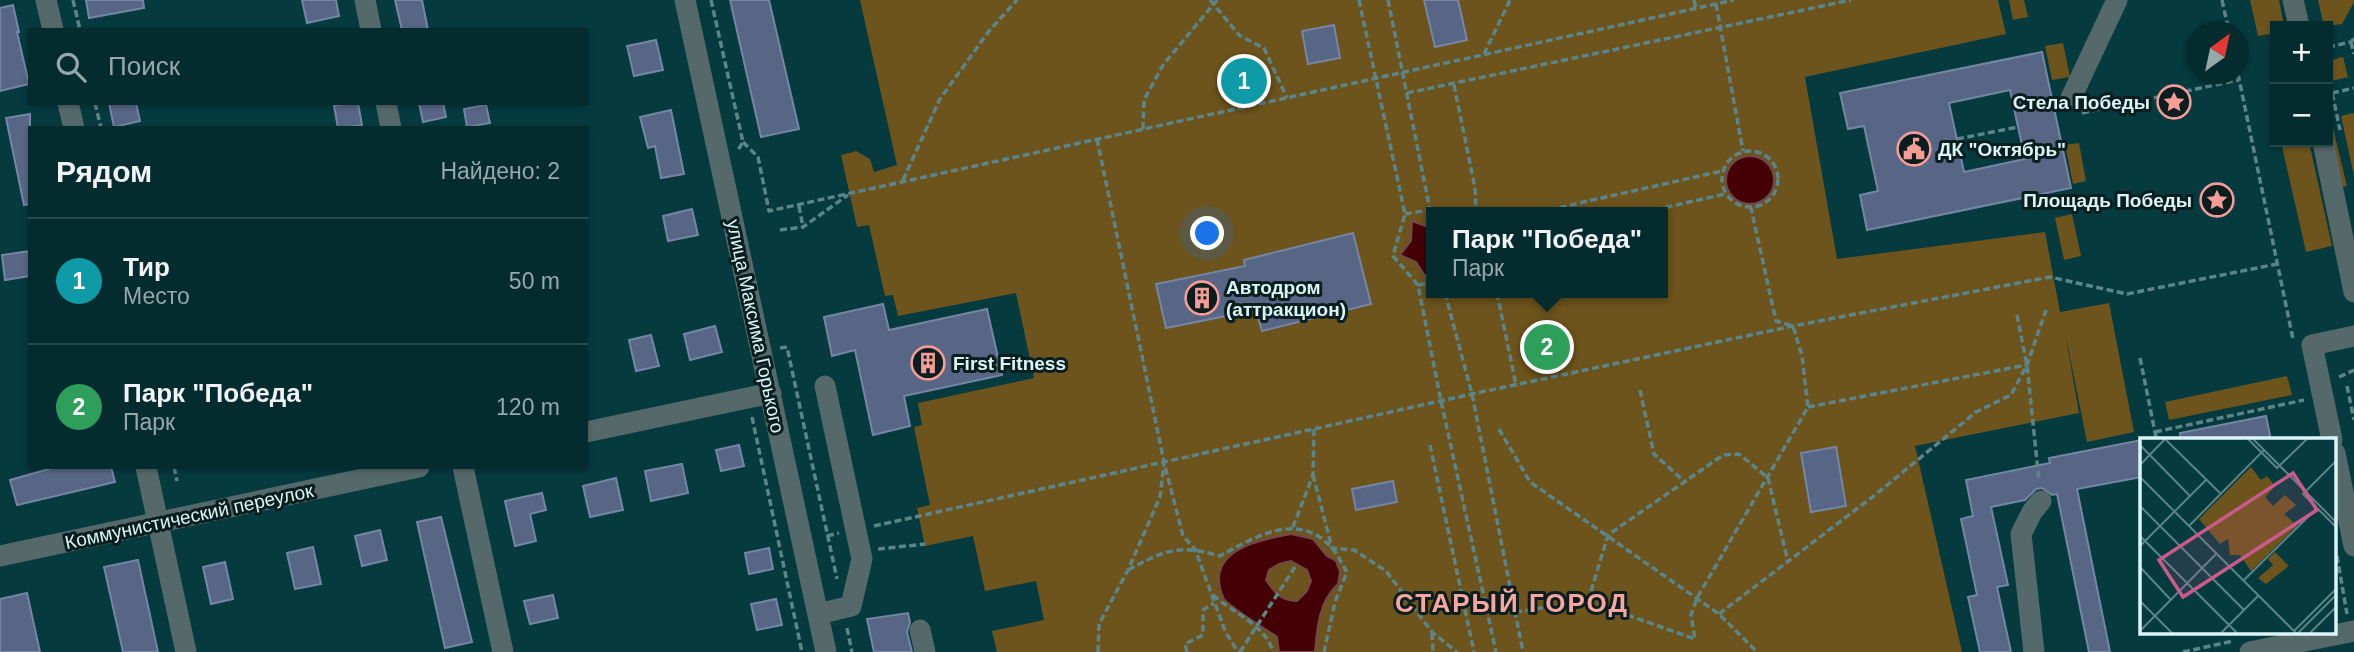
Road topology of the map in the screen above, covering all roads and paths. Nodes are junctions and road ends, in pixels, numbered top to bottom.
1 (46, 0) edge
2 (73, 0) edge
3 (365, 0) edge
4 (685, 0) edge
5 (711, 0) edge
6 (1017, 0) edge
7 (1359, 0) edge
8 (1388, 0) edge
9 (1510, 0) edge
10 (1694, 0) edge
11 (1734, 0) edge
12 (1851, 0) edge
13 (2117, 0) edge
14 (2222, 0) edge
15 (2293, 0) edge
16 (1214, 1) edge
17 (1716, 4) junction
18 (1696, 9) junction
19 (2227, 21) edge
20 (2298, 21) edge
21 (53, 28) edge
22 (80, 28) edge
23 (371, 28) edge
24 (1720, 29) junction
25 (2353, 40) edge
26 (2333, 46) edge
27 (1484, 54) junction
28 (2354, 54) edge
29 (1403, 73) junction
30 (1377, 78) junction
31 (2221, 84) edge
32 (2240, 84) edge
33 (1454, 85) junction
34 (2354, 88) edge
35 (1407, 93) junction
36 (2333, 93) edge
37 (1287, 98) junction
38 (2071, 98) dead end
39 (68, 105) edge
40 (96, 105) edge
41 (386, 105) edge
42 (2088, 113) dead end
43 (74, 126) edge
44 (101, 126) edge
45 (391, 126) edge
46 (2018, 127) dead end
47 (1143, 129) junction
48 (1097, 139) junction
49 (1957, 139) dead end
50 (743, 142) junction
51 (2324, 147) edge
52 (1743, 151) junction
53 (733, 160) dead end
54 (1722, 171) junction
55 (902, 181) junction
56 (850, 193) junction
57 (1725, 194) junction
58 (798, 205) junction
59 (1431, 207) edge
60 (1476, 207) edge
61 (1561, 207) edge
62 (1667, 207) edge
63 (1751, 208) junction
64 (1426, 212) edge
65 (1405, 215) junction
66 (803, 228) junction
67 (780, 230) dead end
68 (2277, 264) junction
69 (1426, 284) edge
70 (1418, 285) junction
71 (2354, 292) edge
72 (1446, 298) edge
73 (1498, 298) edge
74 (2046, 310) dead end
75 (2017, 315) dead end
76 (1793, 326) junction
77 (2290, 326) dead end
78 (2354, 336) edge
79 (775, 349) dead end
80 (2140, 358) dead end
81 (2027, 365) junction
82 (2345, 376) dead end
83 (1516, 385) junction
84 (825, 386) dead end
85 (1640, 390) dead end
86 (771, 393) junction
87 (1472, 394) junction
88 (2306, 400) dead end
89 (1441, 401) junction
90 (1808, 407) junction
91 (752, 415) dead end
92 (2354, 420) edge
93 (1314, 429) junction
94 (1499, 429) dead end
95 (588, 432) edge
96 (2332, 438) edge
97 (1430, 445) dead end
98 (2336, 458) edge
99 (1164, 462) junction
100 (146, 469) edge
101 (174, 469) edge
102 (410, 469) edge
103 (463, 469) edge
104 (1313, 475) junction
105 (1768, 478) junction
106 (177, 481) dead end
107 (1685, 482) junction
108 (2041, 501) joint
109 (924, 514) dead end
110 (158, 522) junction
111 (1293, 527) junction
112 (1608, 535) junction
113 (2354, 545) edge
114 (1332, 548) junction
115 (1195, 549) junction
116 (2336, 551) edge
117 (0, 556) edge
118 (1788, 562) junction
119 (1296, 567) dead end
120 (1128, 570) junction
121 (1211, 594) junction
122 (1697, 598) junction
123 (1588, 601) junction
124 (1214, 603) junction
125 (843, 608) junction
126 (1515, 612) junction
127 (818, 614) junction
128 (1719, 614) junction
129 (1256, 627) junction
130 (920, 630) dead end
131 (2352, 631) edge
132 (1432, 632) junction
133 (2331, 634) edge
134 (2242, 647) edge
135 (186, 652) edge
136 (503, 652) edge
137 (802, 652) edge
138 (826, 652) edge
139 (852, 652) edge
140 (925, 652) edge
141 (1098, 652) edge
142 (1187, 652) edge
143 (1239, 652) edge
144 (1273, 652) edge
145 (1324, 652) edge
146 (1433, 652) edge
147 (1457, 652) edge
148 (1474, 652) edge
149 (1496, 652) edge
150 (1523, 652) edge
151 (1757, 652) edge
152 (2034, 652) edge
153 (2183, 652) edge

1 - 21 street
2 - 22 path
3 - 23 street
4 - 86 street, улица Максима Горького
5 - 50 path
6 - 55 path
7 - 30 path
8 - 29 path
9 - 27 path
10 - 18 path
11 - 17 path
12 - 24 path
13 - 38 street
14 - 19 path
15 - 20 street
16 - 37 path
16 - 47 path
17 - 18 path
17 - 24 path
18 - 27 path
24 - 33 path
24 - 52 path
25 - 26 path
25 - 28 path
27 - 29 path
29 - 30 path
29 - 35 path
30 - 37 path
30 - 65 path
31 - 42 path
32 - 68 path
33 - 35 path
33 - 60 path
34 - 36 path
35 - 59 path
37 - 47 path
39 - 43 street
40 - 44 path
41 - 45 street
46 - 49 path
47 - 48 path
48 - 55 path
48 - 99 path
50 - 53 path
50 - 58 path
51 - 71 street
52 - 54 path
52 - 63 path
54 - 57 path
54 - 61 path
55 - 56 path
56 - 58 path
56 - 66 path
57 - 62 path
57 - 63 path
58 - 66 path
63 - 76 path
64 - 65 path
65 - 70 path
66 - 67 path
68 - 76 path
68 - 77 path
69 - 70 path
70 - 89 path
72 - 87 path
73 - 83 path
74 - 81 path
75 - 81 path
76 - 83 path
76 - 90 path
78 - 96 street
79 - 125 path
80 - 88 path
81 - 90 path
81 - 108 path
81 - 118 path
82 - 92 path
83 - 87 path
84 - 125 street
85 - 107 path
86 - 95 street
86 - 127 street, улица Максима Горького
87 - 89 path
87 - 126 path
89 - 93 path
89 - 149 path
90 - 105 path
91 - 137 path
93 - 99 path
93 - 104 path
94 - 112 path
97 - 148 path
98 - 113 street
99 - 109 path
99 - 115 path
99 - 120 path
100 - 110 street
101 - 106 path
102 - 110 street, Коммунистический переулок
103 - 136 street
104 - 111 path
104 - 114 path
105 - 107 path
105 - 118 path
105 - 122 path
107 - 112 path
108 - 152 street
110 - 117 street, Коммунистический переулок
110 - 135 street
111 - 114 path
111 - 115 path
112 - 122 path
112 - 123 path
114 - 132 path
114 - 145 path
115 - 120 path
115 - 121 path
116 - 131 path
118 - 128 path
119 - 129 path
120 - 141 path
121 - 124 path
121 - 129 path
122 - 123 path
122 - 128 path
123 - 126 path
124 - 142 path
124 - 143 path
125 - 127 street
125 - 139 path
126 - 150 path
127 - 138 street, улица Максима Горького
128 - 151 path
129 - 143 path
129 - 144 path
130 - 140 street
132 - 146 path
132 - 147 path
133 - 134 street
134 - 153 path

